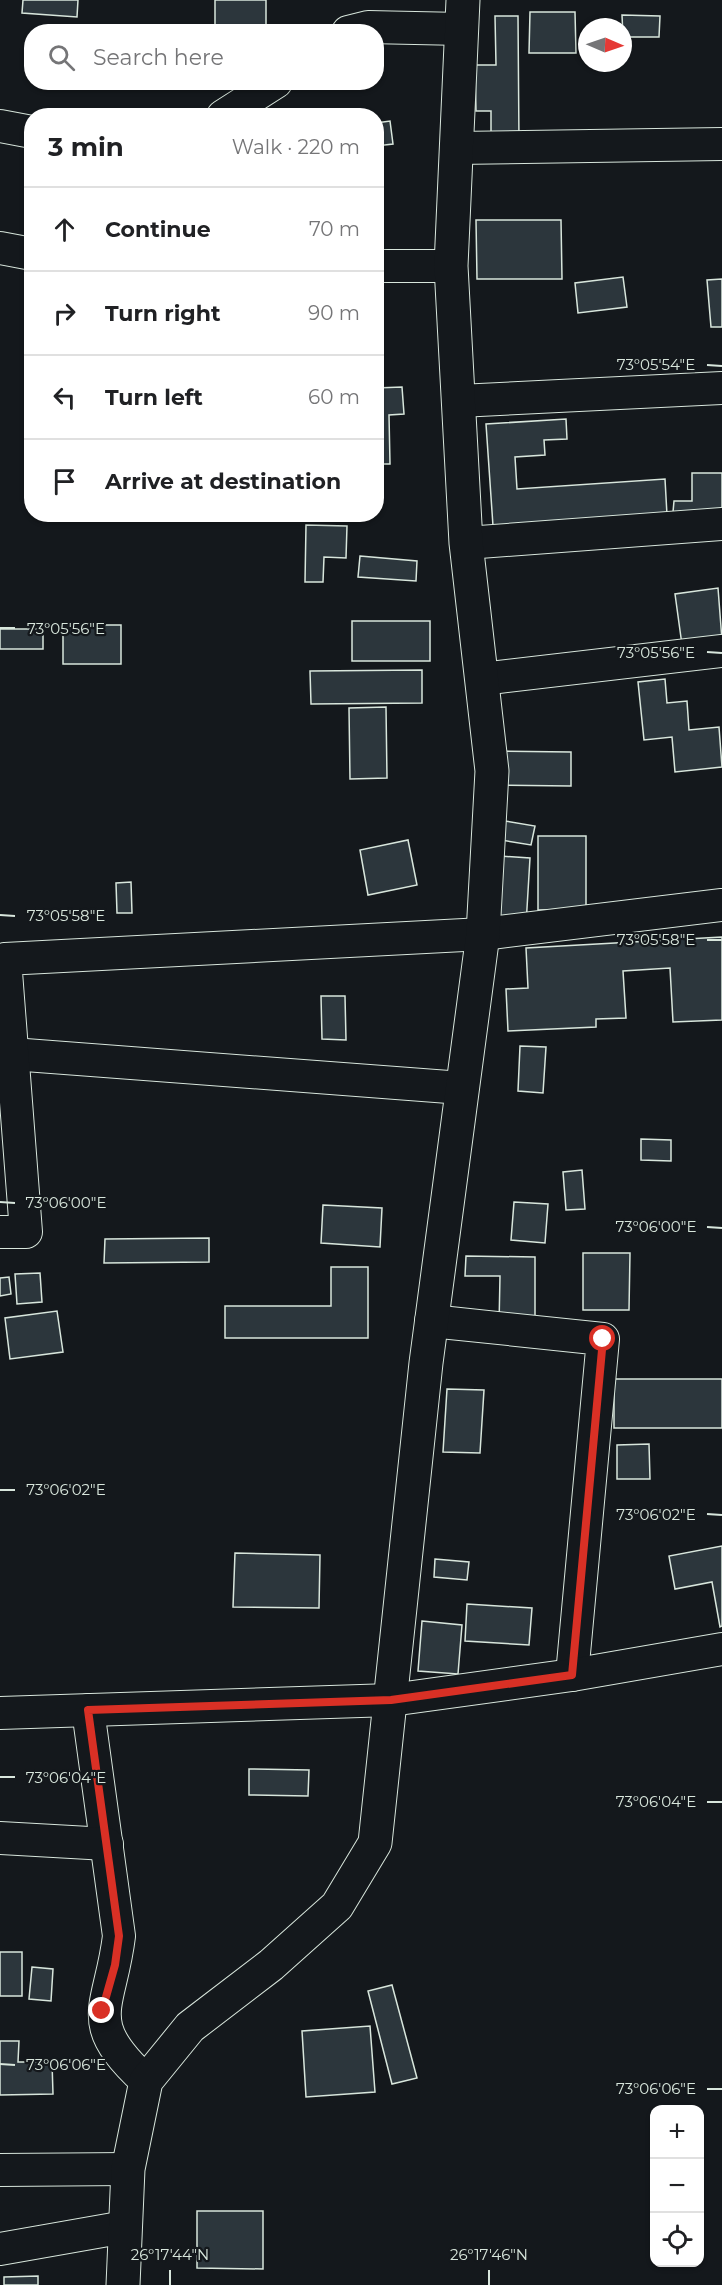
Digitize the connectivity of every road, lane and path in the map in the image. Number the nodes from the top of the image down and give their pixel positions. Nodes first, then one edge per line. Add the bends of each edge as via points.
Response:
1 (463, 15) edge
2 (384, 25) edge
3 (264, 90) edge
4 (235, 108) edge
5 (0, 126) edge
6 (24, 130) edge
7 (722, 144) edge
8 (456, 148) junction
9 (0, 248) edge
10 (24, 252) edge
11 (384, 266) edge
12 (451, 266) junction
13 (722, 388) edge
14 (459, 401) junction
15 (722, 524) edge
16 (466, 543) junction
17 (722, 651) edge
18 (482, 679) junction
19 (722, 905) edge
20 (483, 934) junction
21 (2, 948) edge
22 (4, 1012) edge
23 (6, 1058) edge
24 (462, 1088) junction
25 (0, 1232) edge
26 (431, 1321) junction
27 (722, 1649) edge
28 (572, 1675) junction
29 (391, 1700) junction
30 (88, 1710) junction
31 (0, 1713) edge
32 (0, 1838) edge
33 (107, 1844) junction
34 (146, 2081) junction
35 (128, 2169) junction
36 (0, 2170) edge
37 (125, 2227) junction
38 (0, 2249) edge
39 (123, 2285) edge

1 - 2 street
1 - 8 street
3 - 4 street
5 - 6 street
7 - 8 street
8 - 12 street
9 - 10 street
11 - 12 street
12 - 14 street
13 - 14 street
14 - 16 street
15 - 16 street
16 - 18 street
17 - 18 street
18 - 20 street via 492,771
19 - 20 street
20 - 21 street
20 - 24 street
21 - 22 street
22 - 23 street
23 - 24 street
23 - 25 street via 26,1232
24 - 26 street
26 - 28 street via 603,1339
26 - 29 street
27 - 28 street
28 - 29 street
29 - 30 street
29 - 34 street via 375,1843 337,1906 271,1965 189,2027
30 - 31 street
30 - 33 street
32 - 33 street
33 - 34 street via 119,1936 102,2011 109,2038 122,2058
34 - 35 street
35 - 36 street
35 - 37 street
37 - 38 street
37 - 39 street

